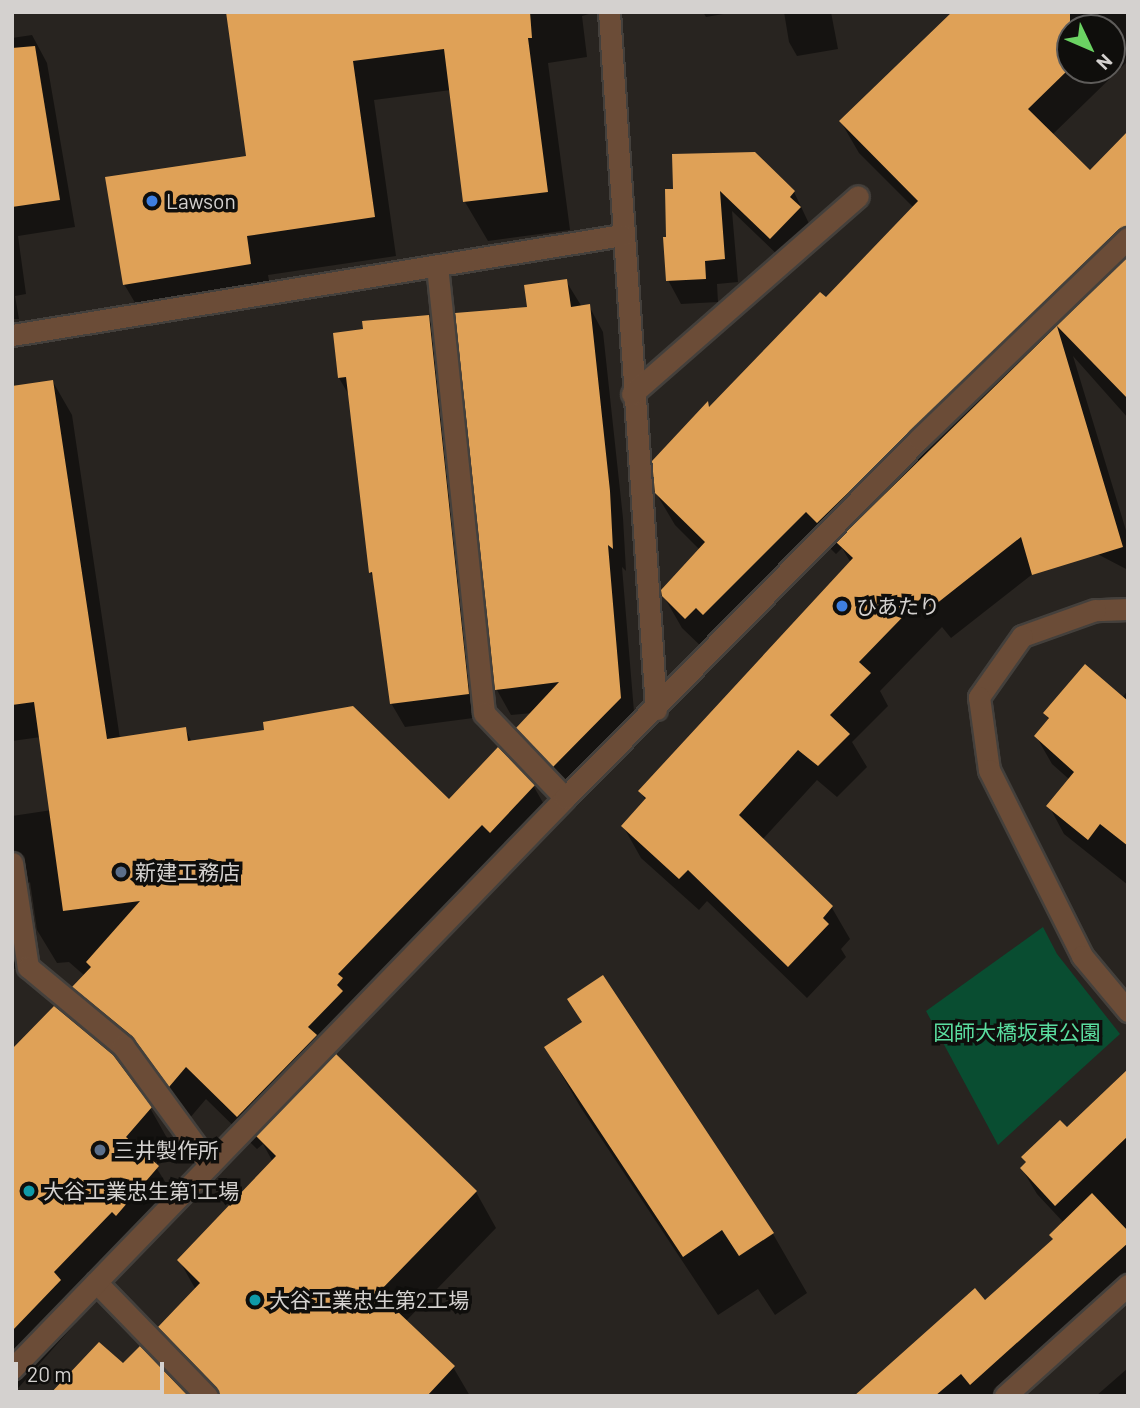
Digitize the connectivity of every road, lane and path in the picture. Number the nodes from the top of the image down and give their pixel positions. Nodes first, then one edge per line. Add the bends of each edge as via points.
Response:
1 (609, 12) edge
2 (858, 196) dead end
3 (622, 235) junction
4 (1128, 238) edge
5 (437, 266) junction
6 (12, 335) edge
7 (632, 394) junction
8 (1128, 609) edge
9 (656, 709) junction
10 (565, 798) junction
11 (12, 863) edge
12 (1128, 1012) edge
13 (210, 1165) junction
14 (96, 1282) junction
15 (1128, 1285) edge
16 (12, 1369) edge
17 (207, 1396) edge
18 (1005, 1396) edge

1 - 3 street
2 - 7 street
3 - 5 street
3 - 7 street
4 - 9 street via 919,439
5 - 6 street
5 - 10 street via 484,713
7 - 9 street
8 - 12 street via 1095,610 1022,636 979,697 989,770 1082,956
9 - 10 street
10 - 13 street
11 - 13 street via 28,967 123,1046
13 - 14 street
14 - 16 street
14 - 17 street
15 - 18 street

